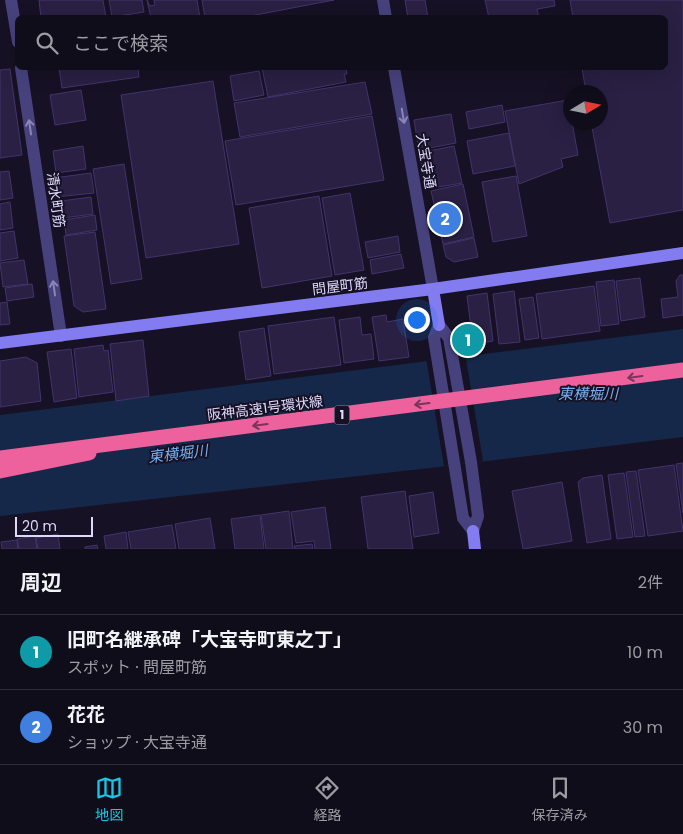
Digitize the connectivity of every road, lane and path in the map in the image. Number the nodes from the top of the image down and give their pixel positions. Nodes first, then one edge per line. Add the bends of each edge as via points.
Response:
1 (11, 0) edge
2 (383, 0) edge
3 (386, 15) edge
4 (15, 24) edge
5 (21, 70) edge
6 (394, 70) edge
7 (683, 253) edge
8 (433, 289) junction
9 (439, 325) junction
10 (61, 336) junction
11 (0, 343) edge
12 (683, 370) edge
13 (161, 438) junction
14 (0, 458) edge
15 (0, 471) edge
16 (473, 531) junction
17 (475, 549) edge

1 - 4 street
2 - 3 street
10 -> 5 street, 清水町筋
6 -> 8 street, 大宝寺通
7 - 8 street, 問屋町筋
8 - 9 street
8 - 10 street, 問屋町筋
9 - 16 street via 449,338 471,462 478,516
9 - 16 street via 434,338 462,518
10 - 11 street, 問屋町筋
12 -> 13 highway, 阪神高速1号環状線 / 1, bridge
13 - 14 highway, 阪神高速1号環状線 / 1, bridge
13 - 15 highway, bridge
16 - 17 street

